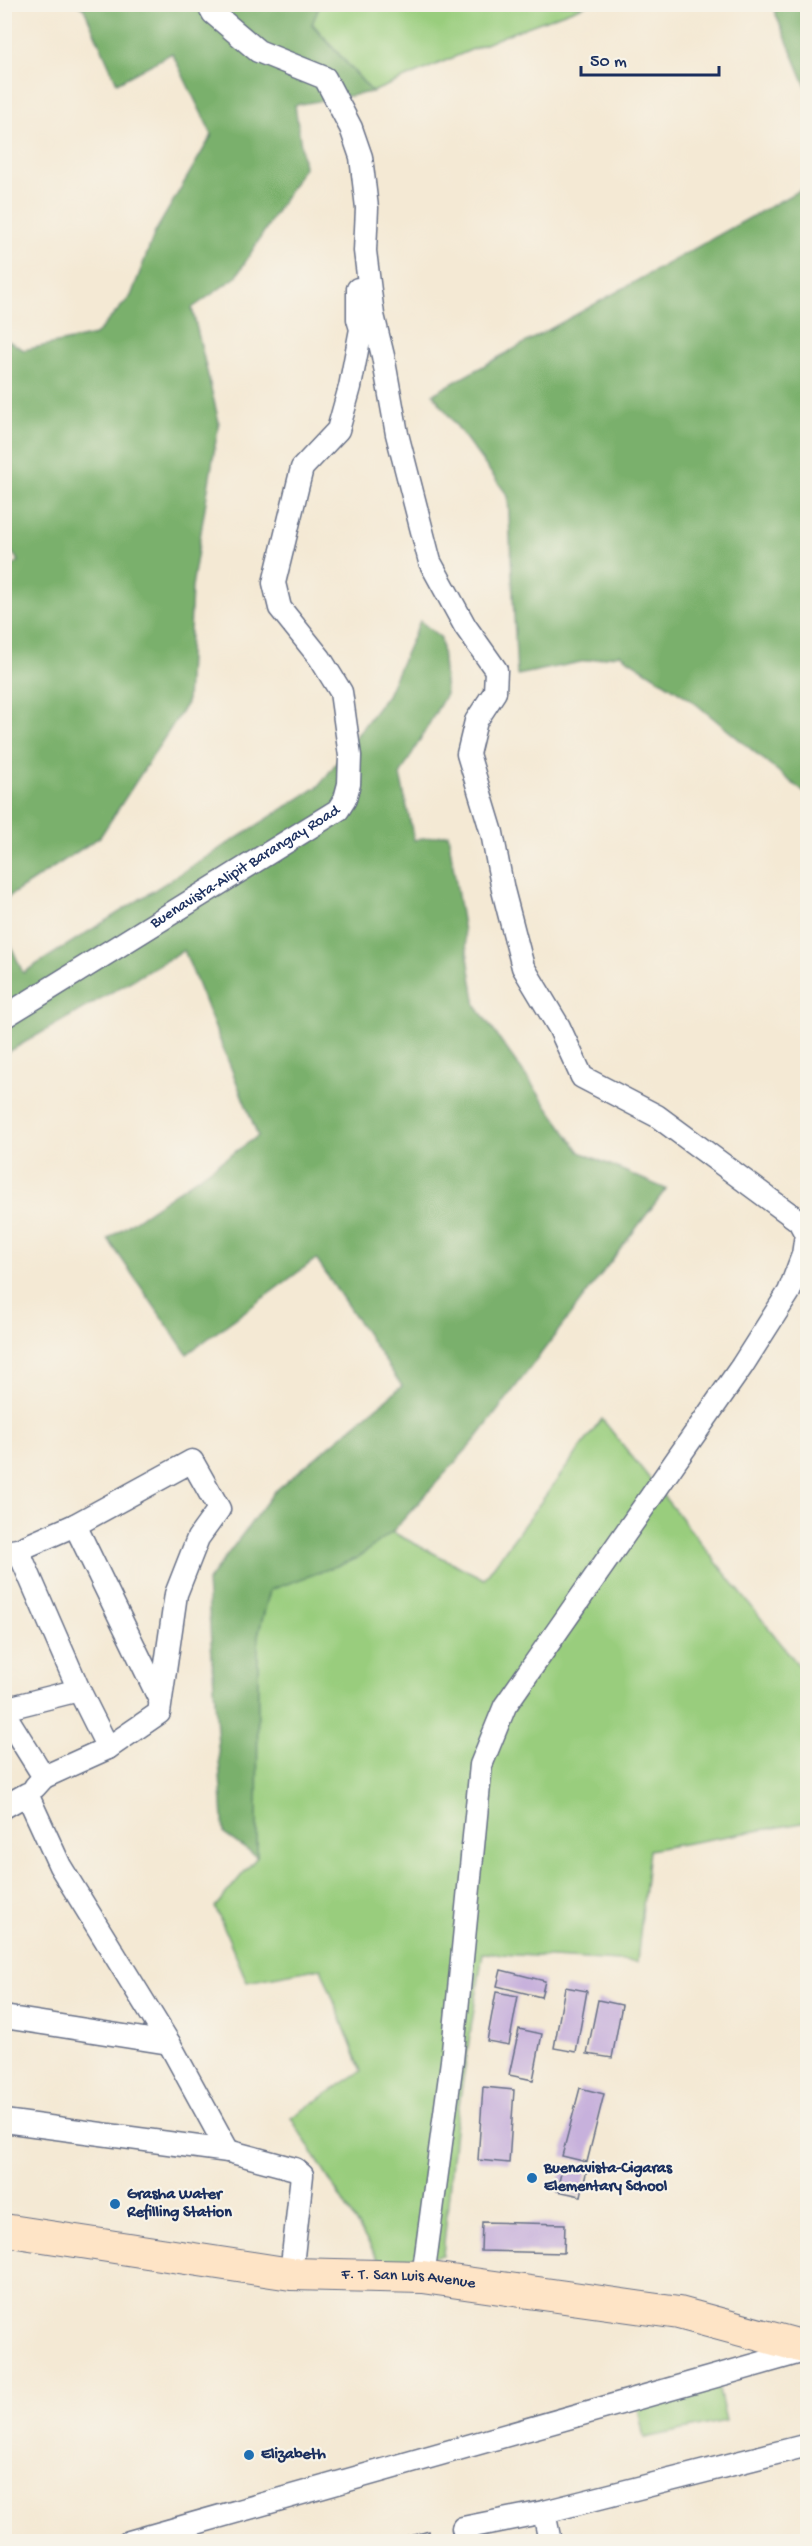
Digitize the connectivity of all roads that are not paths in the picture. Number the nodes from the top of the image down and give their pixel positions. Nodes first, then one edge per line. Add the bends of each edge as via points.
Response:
1 (208, 4) edge
2 (365, 251) junction
3 (4, 1017) edge
4 (75, 1525) junction
5 (11, 1551) edge
6 (79, 1690) junction
7 (160, 1700) junction
8 (4, 1708) edge
9 (4, 1713) edge
10 (108, 1748) junction
11 (44, 1777) junction
12 (27, 1794) junction
13 (4, 1807) edge
14 (4, 2017) edge
15 (169, 2043) junction
16 (4, 2121) edge
17 (228, 2151) junction
18 (4, 2230) edge
19 (291, 2274) junction
20 (423, 2277) junction
21 (807, 2349) edge
22 (807, 2445) edge
23 (544, 2511) junction
24 (463, 2528) dead end
25 (129, 2541) edge
26 (550, 2541) edge

1 - 2 street via 213,13 258,51 325,78 361,157 367,208
2 - 3 street, Buenavista-Alipit Barangay Road via 358,294 361,329 350,387 338,430 302,468 274,583 280,608 341,692 350,756 345,799 338,810
2 - 20 street via 373,315 397,434 430,562 465,626 496,670 495,692 476,722 468,754 492,833 523,967 559,1027 582,1077 657,1116 799,1221 806,1234 803,1255 789,1292 742,1366 505,1706 481,1766 452,2061
4 - 5 street
4 - 7 street
4 - 7 street via 192,1461 219,1509 198,1538 176,1594
5 - 6 street
6 - 8 street
6 - 10 street
7 - 10 street via 159,1713
9 - 11 street
10 - 11 street
11 - 12 street
12 - 13 street
12 - 15 street via 60,1866
14 - 15 street
15 - 17 street
16 - 17 street
17 - 19 street via 295,2169 302,2175
18 - 19 main road, F. T. San Luis Avenue
19 - 20 main road, F. T. San Luis Avenue
20 - 21 main road, F. T. San Luis Avenue via 679,2313
21 - 25 street
22 - 23 street
23 - 24 street
23 - 26 street

